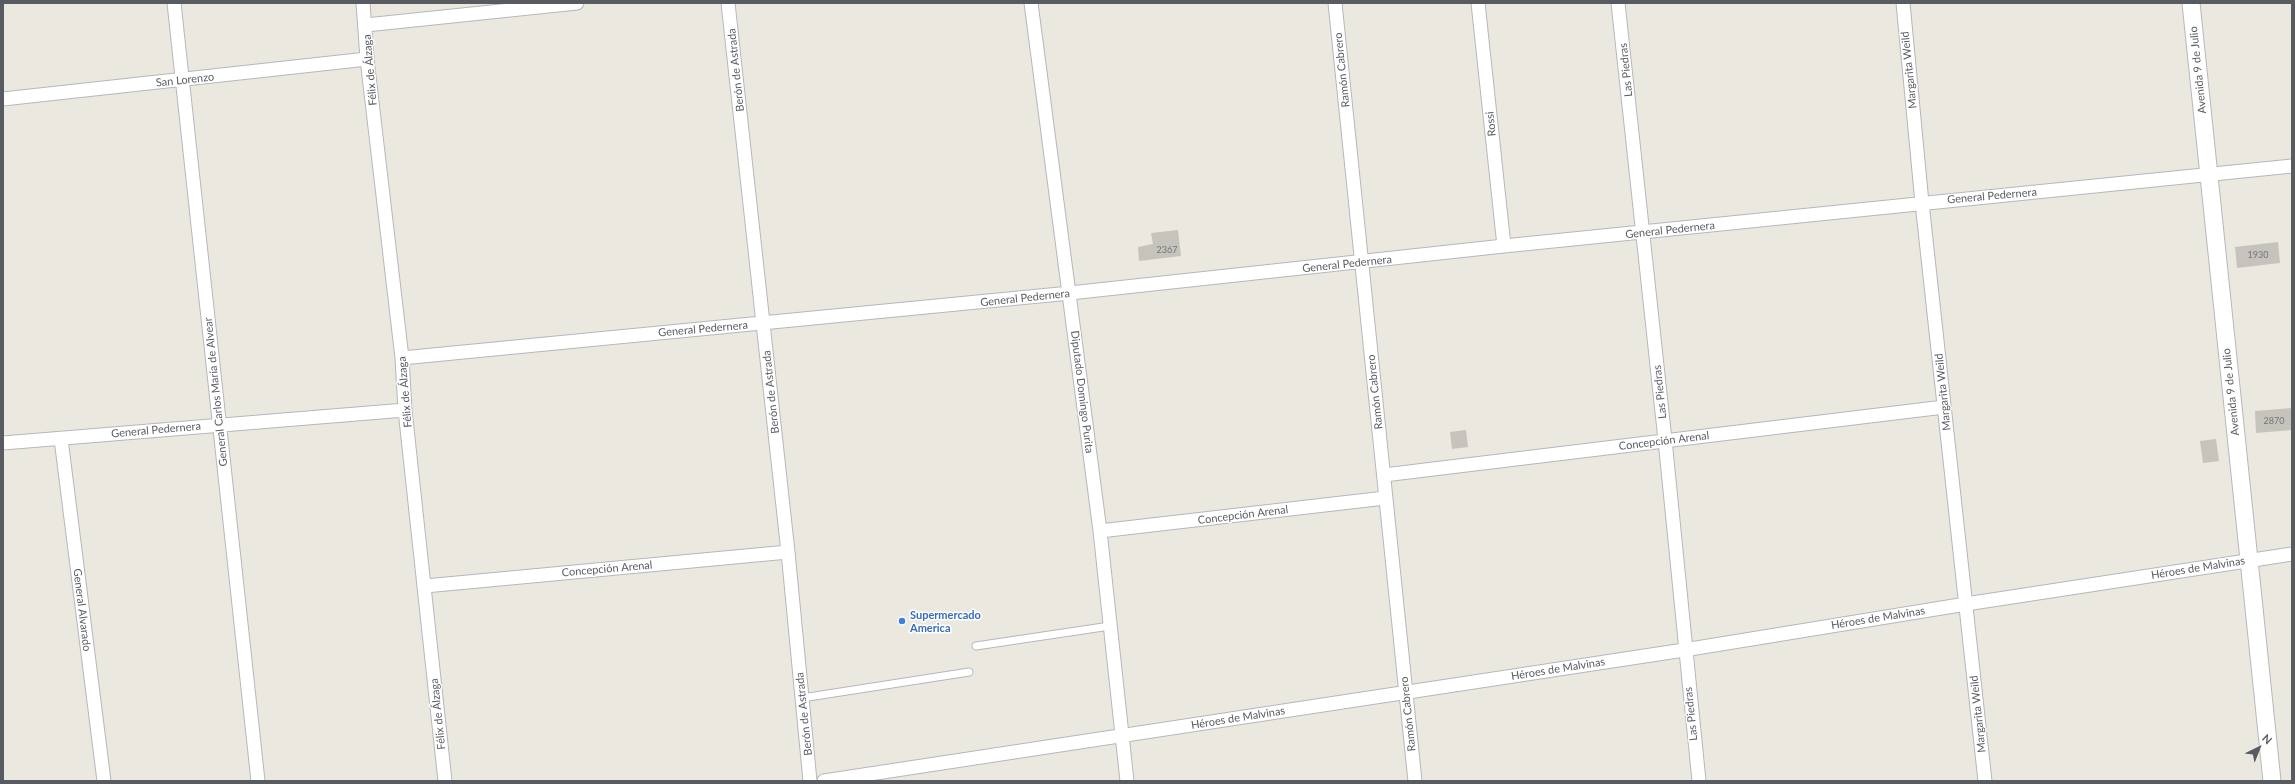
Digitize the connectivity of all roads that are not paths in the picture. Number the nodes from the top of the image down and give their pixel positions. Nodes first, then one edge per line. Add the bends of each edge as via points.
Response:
1 (174, 3) edge
2 (363, 3) edge
3 (577, 3) edge
4 (728, 3) edge
5 (1031, 3) edge
6 (1335, 3) edge
7 (1478, 3) edge
8 (1618, 3) edge
9 (1903, 3) edge
10 (2191, 3) edge
11 (366, 25) junction
12 (367, 59) junction
13 (182, 80) junction
14 (3, 99) edge
15 (2292, 166) edge
16 (2209, 176) junction
17 (1922, 202) junction
18 (1644, 233) junction
19 (1504, 246) junction
20 (1361, 262) junction
21 (1070, 293) junction
22 (764, 324) junction
23 (402, 358) junction
24 (1944, 407) junction
25 (405, 410) junction
26 (220, 425) junction
27 (61, 439) junction
28 (1665, 440) junction
29 (3, 443) edge
30 (1384, 475) junction
31 (1385, 498) junction
32 (1100, 531) junction
33 (788, 552) junction
34 (2292, 554) edge
35 (2249, 560) junction
36 (425, 586) junction
37 (1966, 604) junction
38 (1110, 626) junction
39 (976, 646) dead end
40 (1684, 650) junction
41 (969, 672) dead end
42 (1406, 692) junction
43 (802, 698) junction
44 (1122, 735) junction
45 (104, 781) edge
46 (258, 781) edge
47 (445, 781) edge
48 (810, 781) edge
49 (824, 781) edge
50 (1127, 781) edge
51 (1415, 781) edge
52 (1699, 781) edge
53 (1985, 781) edge
54 (2272, 781) edge

1 - 13 street, General Carlos María de Alvear
2 - 11 street, Félix de Álzaga
3 - 11 street
4 - 22 street, Berón de Astrada
5 - 21 street, Diputado Domingo Purita
6 - 20 street, Ramón Cabrero
7 - 19 street, Rossi
8 - 18 street, Las Piedras
9 - 17 street, Margarita Weild
10 - 16 street, Avenida 9 de Julio
11 - 12 street, Félix de Álzaga
12 - 13 street, San Lorenzo
12 - 23 street, Félix de Álzaga
13 - 14 street, San Lorenzo
13 - 26 street, General Carlos María de Alvear
15 - 16 street, General Pedernera
16 - 17 street, General Pedernera
16 - 35 street, Avenida 9 de Julio
17 - 18 street, General Pedernera
17 - 24 street, Margarita Weild
18 - 19 street, General Pedernera
18 - 28 street, Las Piedras
19 - 20 street, General Pedernera
20 - 21 street, General Pedernera
20 - 30 street, Ramón Cabrero
21 - 22 street, General Pedernera
21 - 32 street, Diputado Domingo Purita
22 - 23 street, General Pedernera
22 - 33 street, Berón de Astrada
23 - 25 street, Félix de Álzaga
24 - 28 street, Concepción Arenal
24 - 37 street, Margarita Weild
25 - 26 street, General Pedernera
25 - 36 street, Félix de Álzaga
26 - 27 street, General Pedernera
26 - 46 street, General Carlos María de Alvear
27 - 29 street, General Pedernera
27 - 45 street, General Alvarado
28 - 30 street, Concepción Arenal
28 - 40 street, Las Piedras
30 - 31 street, Ramón Cabrero
31 - 32 street, Concepción Arenal
31 - 42 street, Ramón Cabrero
32 - 38 street, Diputado Domingo Purita
33 - 36 street, Concepción Arenal
33 - 43 street, Berón de Astrada
34 - 35 street, Héroes de Malvinas
35 - 37 street, Héroes de Malvinas
35 - 54 street, Avenida 9 de Julio
36 - 47 street, Félix de Álzaga
37 - 40 street, Héroes de Malvinas
37 - 53 street, Margarita Weild
38 - 39 lane
38 - 44 street, Diputado Domingo Purita
40 - 42 street, Héroes de Malvinas
40 - 52 street, Las Piedras
41 - 43 lane
42 - 44 street, Héroes de Malvinas
42 - 51 street, Ramón Cabrero
43 - 48 street, Berón de Astrada
44 - 49 street, Héroes de Malvinas
44 - 50 street, Diputado Domingo Purita

